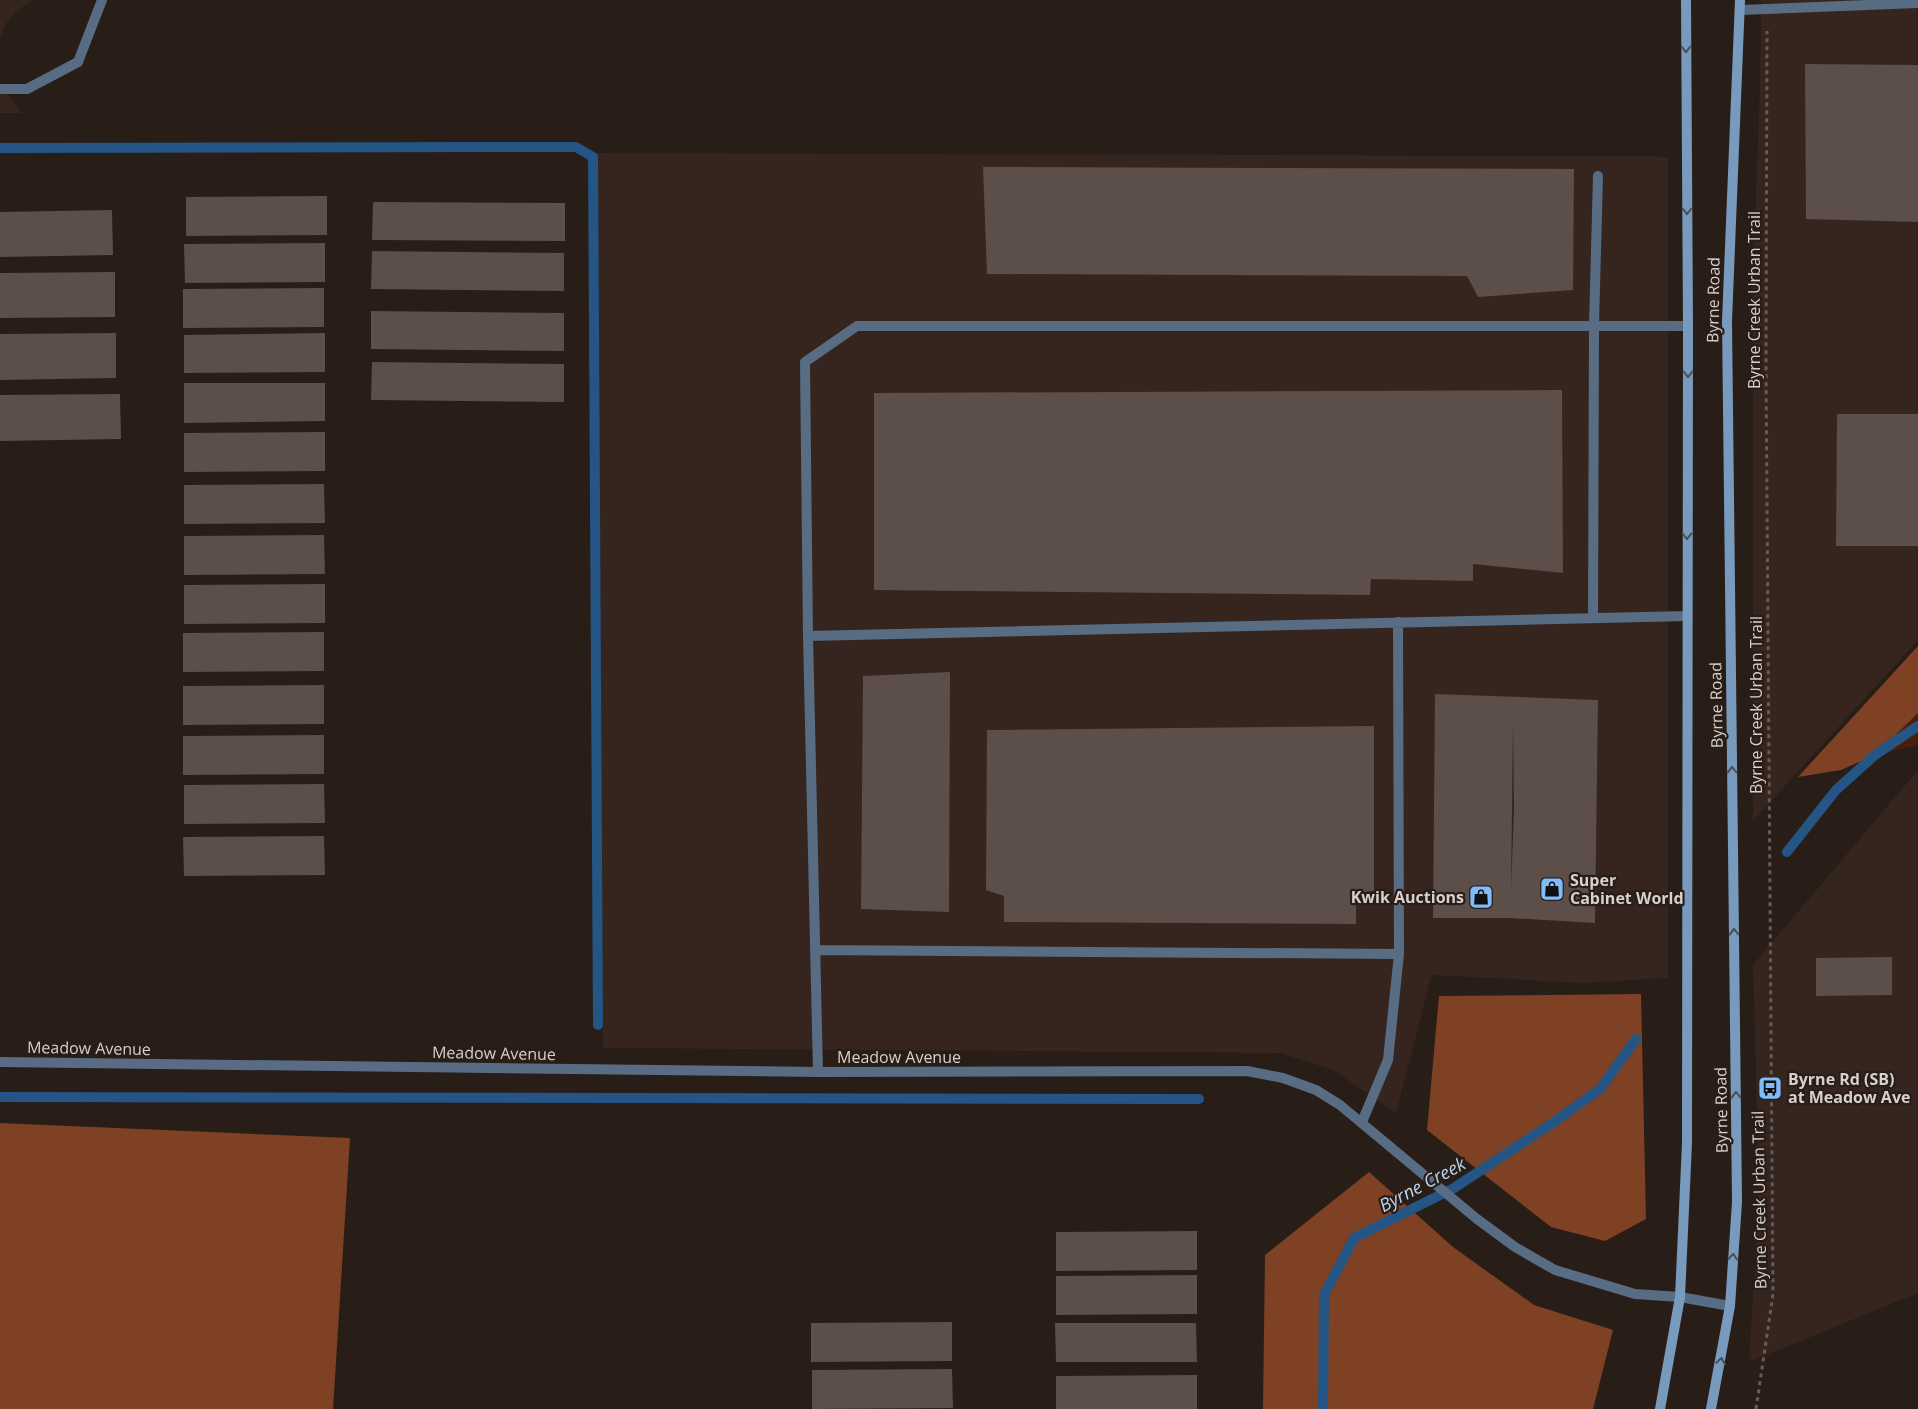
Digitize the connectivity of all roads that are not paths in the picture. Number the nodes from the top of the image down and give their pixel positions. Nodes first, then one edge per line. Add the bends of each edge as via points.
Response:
1 (102, 0) edge
2 (1686, 0) edge
3 (1918, 3) edge
4 (1740, 5) edge
5 (0, 89) edge
6 (1598, 176) dead end
7 (1594, 325) junction
8 (1688, 326) junction
9 (1687, 616) junction
10 (1593, 618) junction
11 (1398, 622) junction
12 (808, 636) junction
13 (815, 950) junction
14 (1399, 954) junction
15 (0, 1062) edge
16 (818, 1072) junction
17 (1362, 1122) junction
18 (1680, 1297) junction
19 (1730, 1306) junction
20 (1660, 1409) edge
21 (1712, 1409) edge

1 - 5 street via 78,62 27,89
2 -> 8 main road, Byrne Road
3 - 4 street via 1767,8
19 -> 4 main road, Byrne Road via 1737,1202 1727,321
6 - 7 street
7 - 8 street
7 - 10 street
7 - 12 street via 857,326 805,362
8 -> 9 main road, Byrne Road
9 - 10 street
9 - 18 main road, Byrne Road via 1687,1143
10 - 11 street
11 - 12 street
11 - 14 street
12 - 13 street
13 - 14 street
13 - 16 street
14 - 17 street via 1388,1060
15 - 16 street, Meadow Avenue
16 - 17 street, Meadow Avenue via 1247,1071 1283,1078 1316,1090
17 - 18 street, Meadow Avenue via 1477,1219 1515,1247 1556,1270 1635,1294
18 - 19 street, Meadow Avenue
18 - 20 main road, Byrne Road
21 -> 19 main road, Byrne Road

